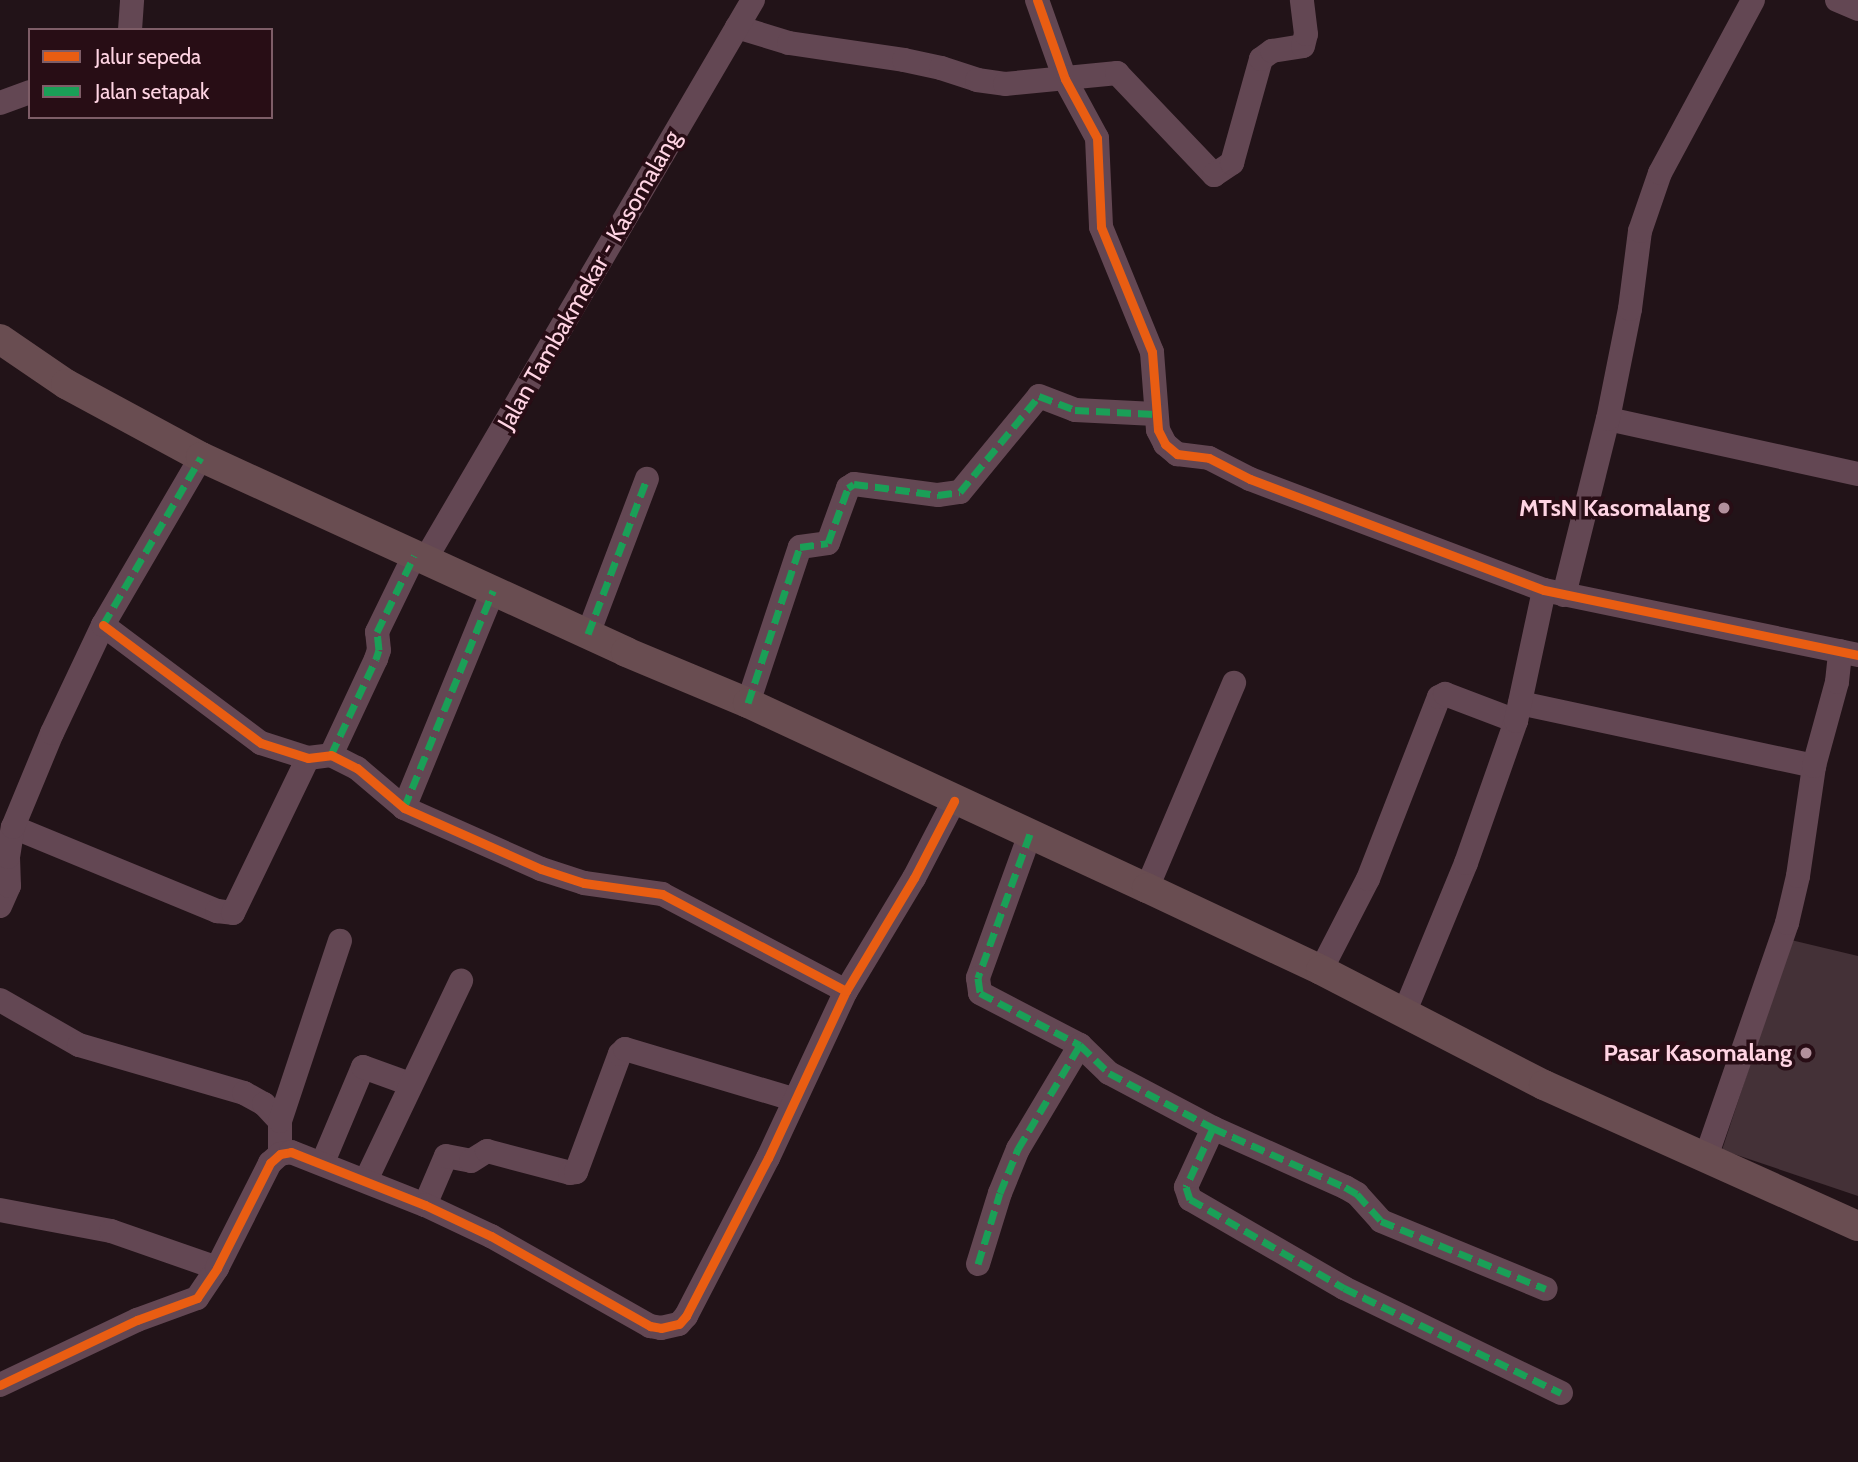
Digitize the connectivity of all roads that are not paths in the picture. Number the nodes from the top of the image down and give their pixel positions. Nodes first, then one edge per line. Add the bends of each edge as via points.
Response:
1 (132, 0) edge
2 (753, 0) edge
3 (1037, 0) edge
4 (1302, 0) edge
5 (1753, 0) edge
6 (1838, 0) edge
7 (1858, 9) edge
8 (737, 27) junction
9 (130, 28) edge
10 (1065, 79) junction
11 (28, 93) edge
12 (0, 103) edge
13 (0, 339) edge
14 (1155, 414) junction
15 (1608, 419) junction
16 (201, 457) junction
17 (1858, 474) edge
18 (647, 479) dead end
19 (419, 558) junction
20 (493, 591) junction
21 (1554, 592) junction
22 (103, 625) junction
23 (588, 634) junction
24 (1849, 653) edge
25 (1234, 683) dead end
26 (748, 703) junction
27 (1518, 712) junction
28 (319, 757) junction
29 (1814, 766) junction
30 (954, 800) junction
31 (404, 808) junction
32 (13, 827) junction
33 (1030, 834) junction
34 (1147, 888) junction
35 (0, 906) edge
36 (340, 941) dead end
37 (1321, 970) junction
38 (461, 981) dead end
39 (846, 990) junction
40 (0, 1000) edge
41 (1405, 1011) junction
42 (1080, 1045) junction
43 (410, 1084) junction
44 (793, 1099) junction
45 (280, 1121) junction
46 (1213, 1128) junction
47 (280, 1154) junction
48 (1706, 1157) junction
49 (323, 1162) junction
50 (366, 1180) junction
51 (425, 1205) junction
52 (0, 1210) edge
53 (1858, 1226) edge
54 (978, 1264) dead end
55 (217, 1268) junction
56 (1546, 1289) dead end
57 (0, 1385) edge
58 (1561, 1392) dead end

1 - 9 street
2 - 8 street, Jalan Tambakmekar - Kasomalang
3 - 10 street
4 - 10 street via 1303,46 1272,51 1261,59 1232,163 1214,175 1117,73
5 - 15 street via 1660,173 1640,231
6 - 7 street
8 - 10 street via 789,43 941,68 977,80 1005,84
8 - 19 street, Jalan Tambakmekar - Kasomalang
10 - 14 street via 1097,138 1101,227 1152,352
11 - 12 street
13 - 16 main road via 66,384
14 - 21 street via 1165,444 1177,454 1209,458 1250,479
14 - 26 street via 1075,410 1039,397 960,492 939,495 854,484 848,488 828,543 800,547
15 - 17 street
15 - 21 street
16 - 19 main road
16 - 22 street
18 - 23 street
19 - 20 main road
19 - 28 street, Jalan Tambakmekar - Kasomalang via 377,632 378,654
20 - 23 main road
20 - 31 street
21 - 24 street
21 - 27 street
22 - 28 street via 247,734 276,749
22 - 32 street
23 - 26 main road
24 - 29 street
25 - 34 street
26 - 30 main road
27 - 29 street
27 - 37 street via 1439,697 1368,879
27 - 41 street via 1466,863
28 - 31 street via 357,768
28 - 32 street, Jalan Tambakmekar - Kasomalang via 233,913 217,911
29 - 48 street via 1787,923
30 - 33 main road
30 - 39 street via 914,878
31 - 39 street via 560,877 662,894
32 - 35 street via 9,886
33 - 34 main road
33 - 42 street via 977,986 981,993
34 - 37 main road
36 - 45 street
37 - 41 main road
38 - 43 street
39 - 44 street
40 - 45 street via 79,1045 244,1093 264,1104
41 - 48 main road via 1544,1084
42 - 46 street via 1109,1073
42 - 54 street via 1018,1149
43 - 49 street via 363,1066
43 - 50 street
44 - 51 street via 625,1049 576,1172 487,1151 471,1161 447,1156
44 - 51 street via 768,1158 686,1316 670,1326 650,1326 535,1258
45 - 47 street
46 - 56 street via 1345,1186 1381,1221
46 - 58 street via 1186,1186 1190,1199 1352,1292
47 - 49 street via 300,1153
47 - 55 street via 266,1171
48 - 53 main road
49 - 50 street
50 - 51 street
52 - 55 street via 111,1231
55 - 57 street via 202,1292 185,1305 137,1320

